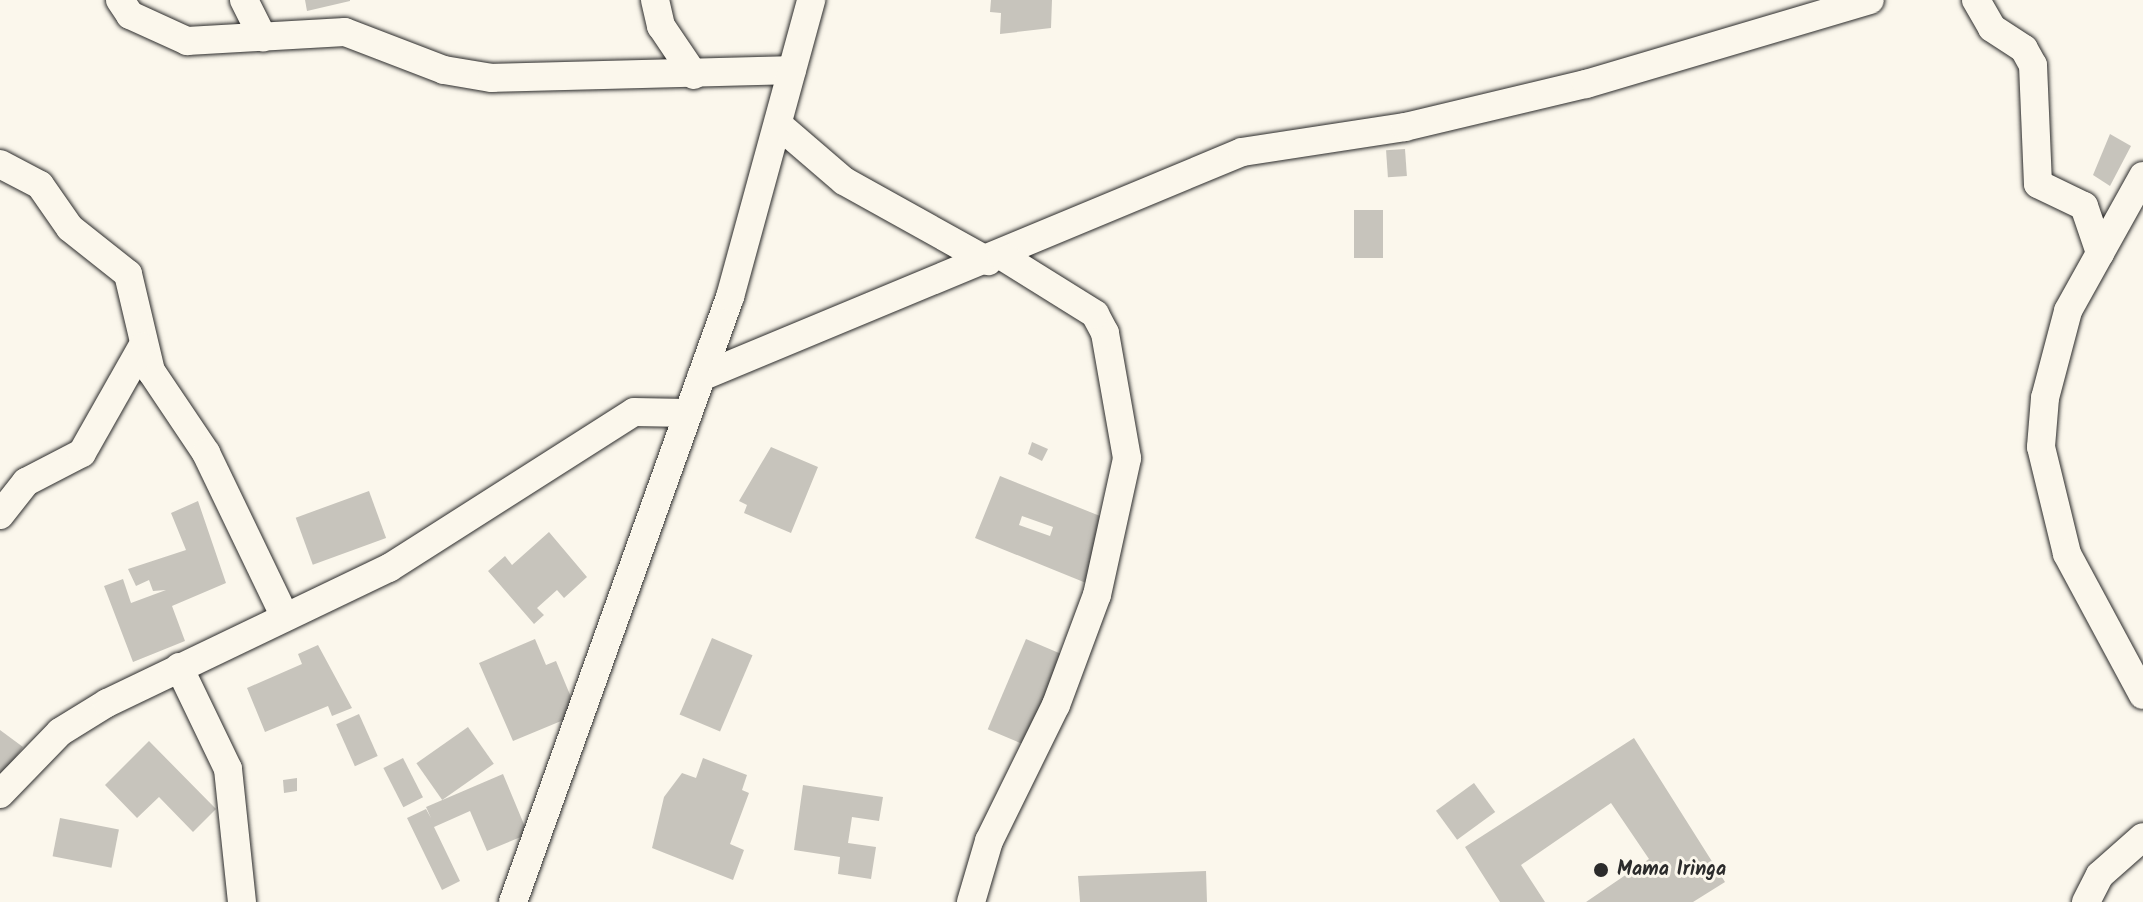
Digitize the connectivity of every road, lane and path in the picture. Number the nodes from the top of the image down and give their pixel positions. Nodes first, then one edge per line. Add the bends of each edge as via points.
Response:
1 (120, 0) edge
2 (244, 0) edge
3 (655, 0) edge
4 (811, 0) edge
5 (1870, 0) edge
6 (1976, 0) edge
7 (263, 38) junction
8 (792, 70) junction
9 (694, 75) junction
10 (780, 126) junction
11 (0, 164) edge
12 (2143, 176) edge
13 (2100, 253) junction
14 (995, 259) junction
15 (142, 347) junction
16 (701, 377) junction
17 (688, 413) junction
18 (0, 515) edge
19 (285, 617) junction
20 (179, 667) junction
21 (2143, 695) edge
22 (0, 794) edge
23 (2143, 837) edge
24 (242, 902) edge
25 (513, 902) edge
26 (971, 902) edge
27 (2086, 902) edge

1 - 7 street via 130,15 187,41
2 - 7 street
3 - 9 street via 661,26
4 - 8 street
5 - 14 street via 1586,84 1405,127 1242,152
6 - 13 street via 1992,28 2024,49 2033,65 2038,184 2084,206
7 - 9 street via 345,32 444,70 492,78
8 - 9 street
8 - 10 street
10 - 14 street via 844,181
10 - 16 street
11 - 15 street via 40,185 70,228 128,274 137,291
12 - 13 street
13 - 21 street via 2068,311 2045,398 2041,447 2067,554
14 - 16 street
14 - 26 street via 1095,314 1105,333 1127,458 1097,595 1049,719 989,841
15 - 18 street via 82,453 26,482
15 - 19 street via 206,453
16 - 17 street
17 - 19 street via 634,412 389,568
17 - 25 street
19 - 20 street
20 - 22 street via 60,732
20 - 24 street via 228,769
23 - 27 street via 2100,875

